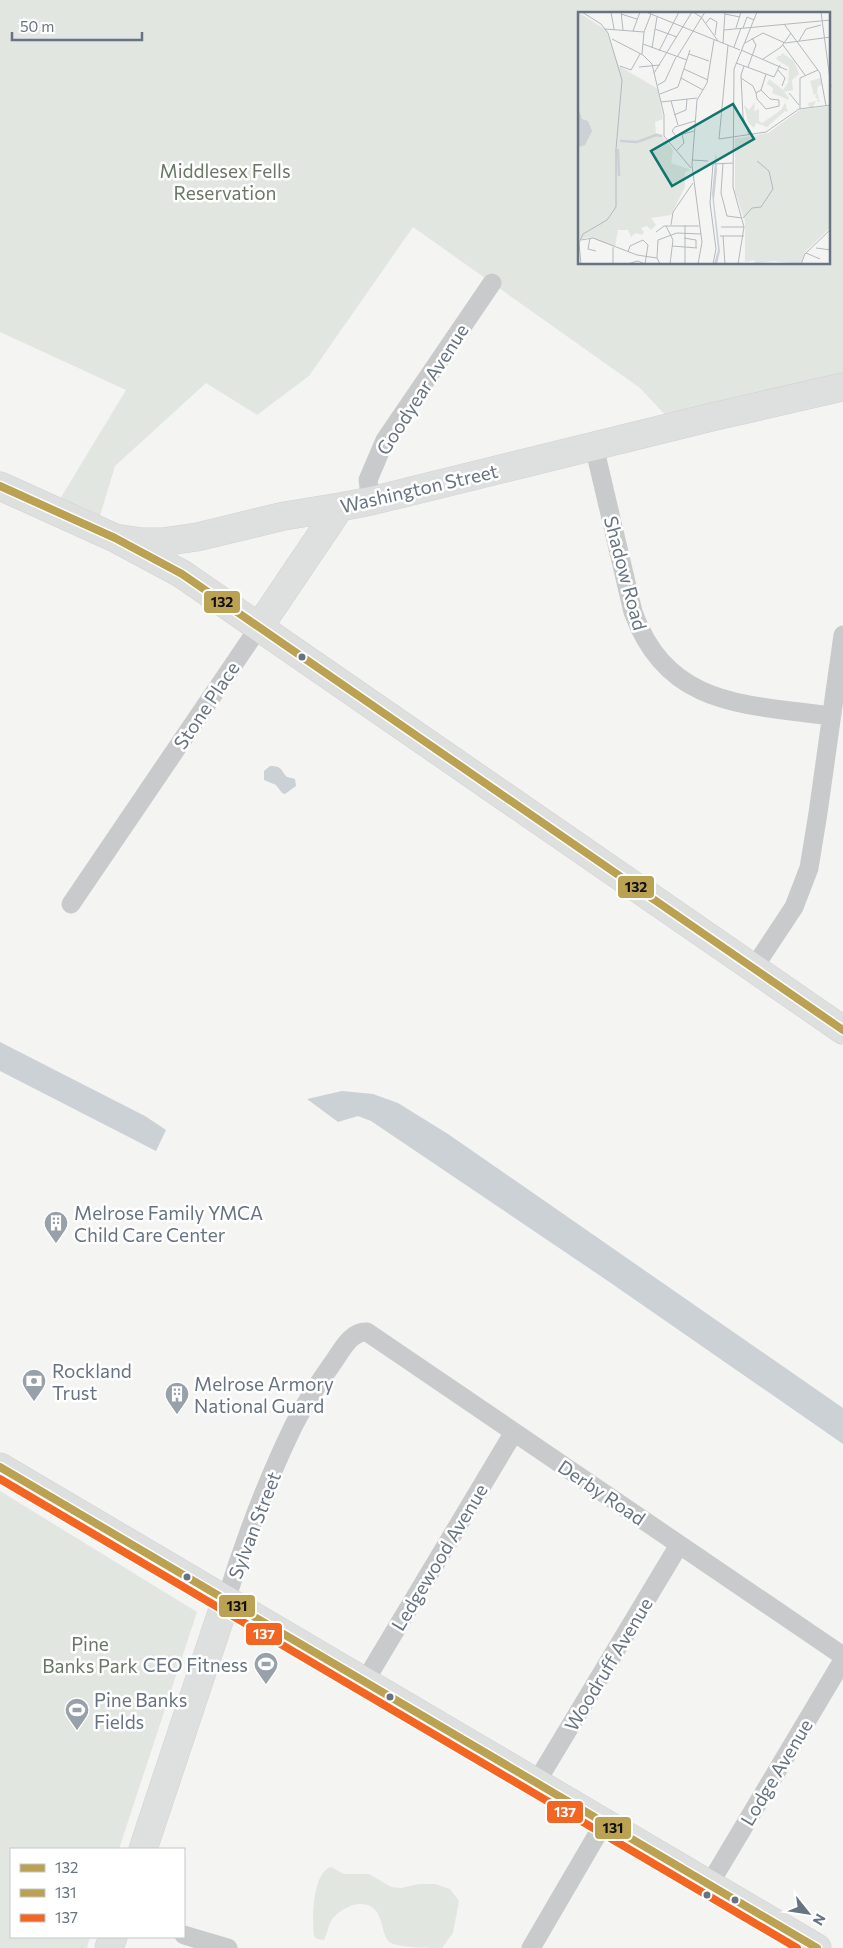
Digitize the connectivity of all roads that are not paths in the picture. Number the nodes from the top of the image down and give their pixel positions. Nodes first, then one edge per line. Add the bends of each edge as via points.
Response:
1 (492, 283) dead end
2 (843, 388) edge
3 (594, 446) junction
4 (0, 486) edge
5 (370, 501) junction
6 (340, 507) junction
7 (115, 538) junction
8 (259, 627) junction
9 (843, 635) edge
10 (831, 716) junction
11 (72, 904) dead end
12 (754, 969) junction
13 (843, 1030) edge
14 (360, 1332) joint
15 (514, 1432) junction
16 (0, 1466) edge
17 (679, 1545) junction
18 (226, 1600) junction
19 (843, 1658) edge
20 (365, 1682) junction
21 (536, 1783) junction
22 (604, 1823) junction
23 (143, 1848) edge
24 (709, 1885) junction
25 (185, 1935) edge
26 (228, 1948) edge
27 (531, 1948) edge
28 (817, 1948) edge

1 - 5 street, Goodyear Avenue via 385,440 368,480
2 - 3 main road, Washington Street
3 - 5 main road, Washington Street
3 - 10 street, Shadow Road via 633,612 644,638 659,660 679,678 714,698
4 - 7 main road, Washington Street
5 - 6 main road, Washington Street
6 - 7 main road, Washington Street via 162,542
6 - 8 main road, Stone Place
7 - 8 main road via 182,574
8 - 11 street, Stone Place
8 - 12 main road
9 - 10 street
10 - 12 street via 809,868 794,907
12 - 13 main road
14 - 15 street, Derby Road via 373,1335
14 - 18 street, Sylvan Street via 347,1342 308,1398 292,1428
15 - 17 street, Derby Road
15 - 20 street, Ledgewood Avenue
16 - 18 main road
17 - 19 street, Derby Road
17 - 21 street, Woodruff Avenue
18 - 20 main road
18 - 23 main road, Sylvan Street
19 - 24 street, Lodge Avenue
20 - 21 main road
21 - 22 main road
22 - 24 main road
22 - 27 street
24 - 28 main road
25 - 26 street

